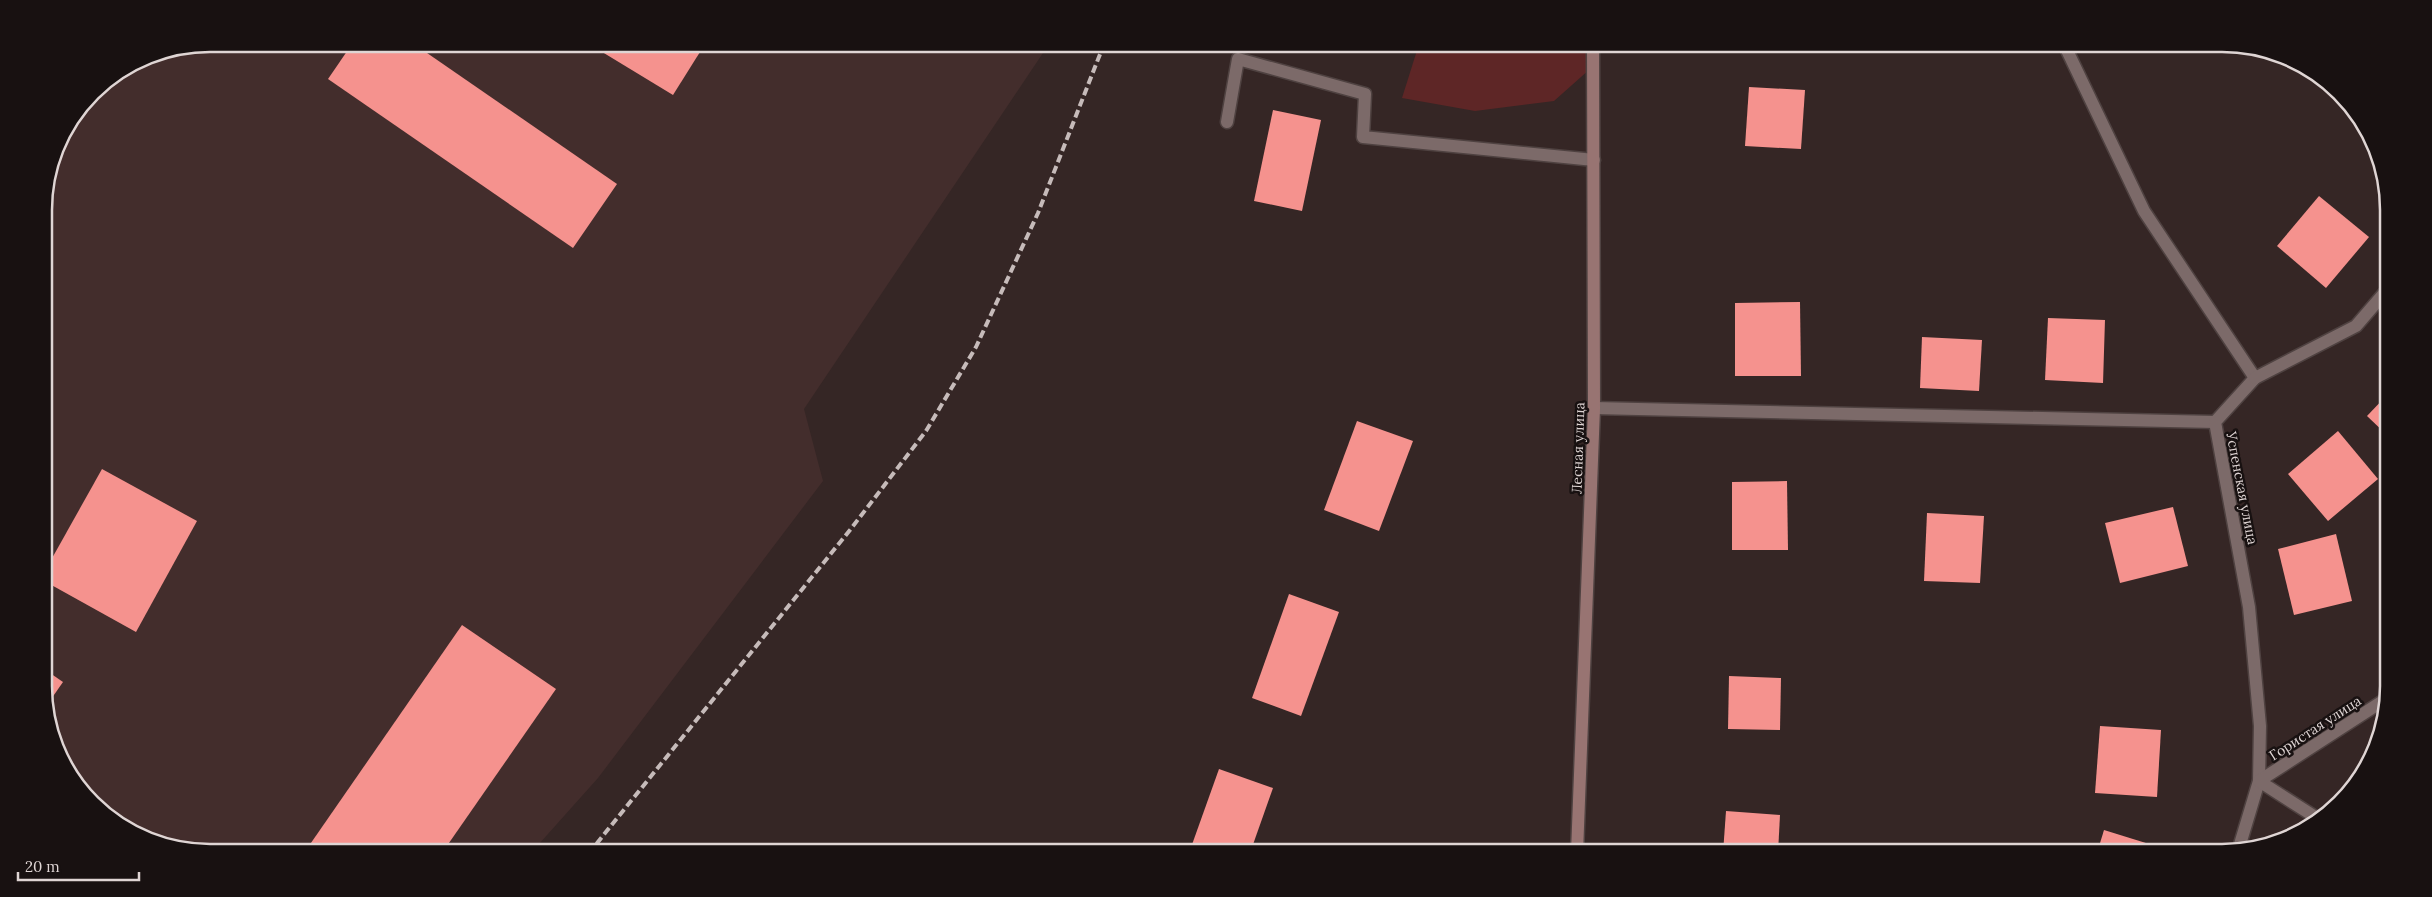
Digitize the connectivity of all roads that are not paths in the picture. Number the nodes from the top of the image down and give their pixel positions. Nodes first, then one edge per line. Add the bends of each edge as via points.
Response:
1 (1593, 53) edge
2 (2068, 53) edge
3 (1227, 122) dead end
4 (1594, 160) junction
5 (2380, 298) edge
6 (2255, 378) junction
7 (1594, 408) junction
8 (2215, 422) junction
9 (2378, 704) edge
10 (2259, 782) junction
11 (2313, 815) edge
12 (2241, 843) edge
13 (1577, 844) edge

1 - 4 main road, Лесная улица
2 - 6 street via 2144,211
3 - 4 street via 1238,59 1365,94 1363,137
4 - 7 main road, Лесная улица
5 - 6 street via 2356,326
6 - 8 street, Успенская улица
7 - 8 street
7 - 13 main road, Лесная улица
8 - 10 street, Успенская улица via 2249,607 2260,726
9 - 10 street, Гористая улица
10 - 11 street
10 - 12 street, Успенская улица

